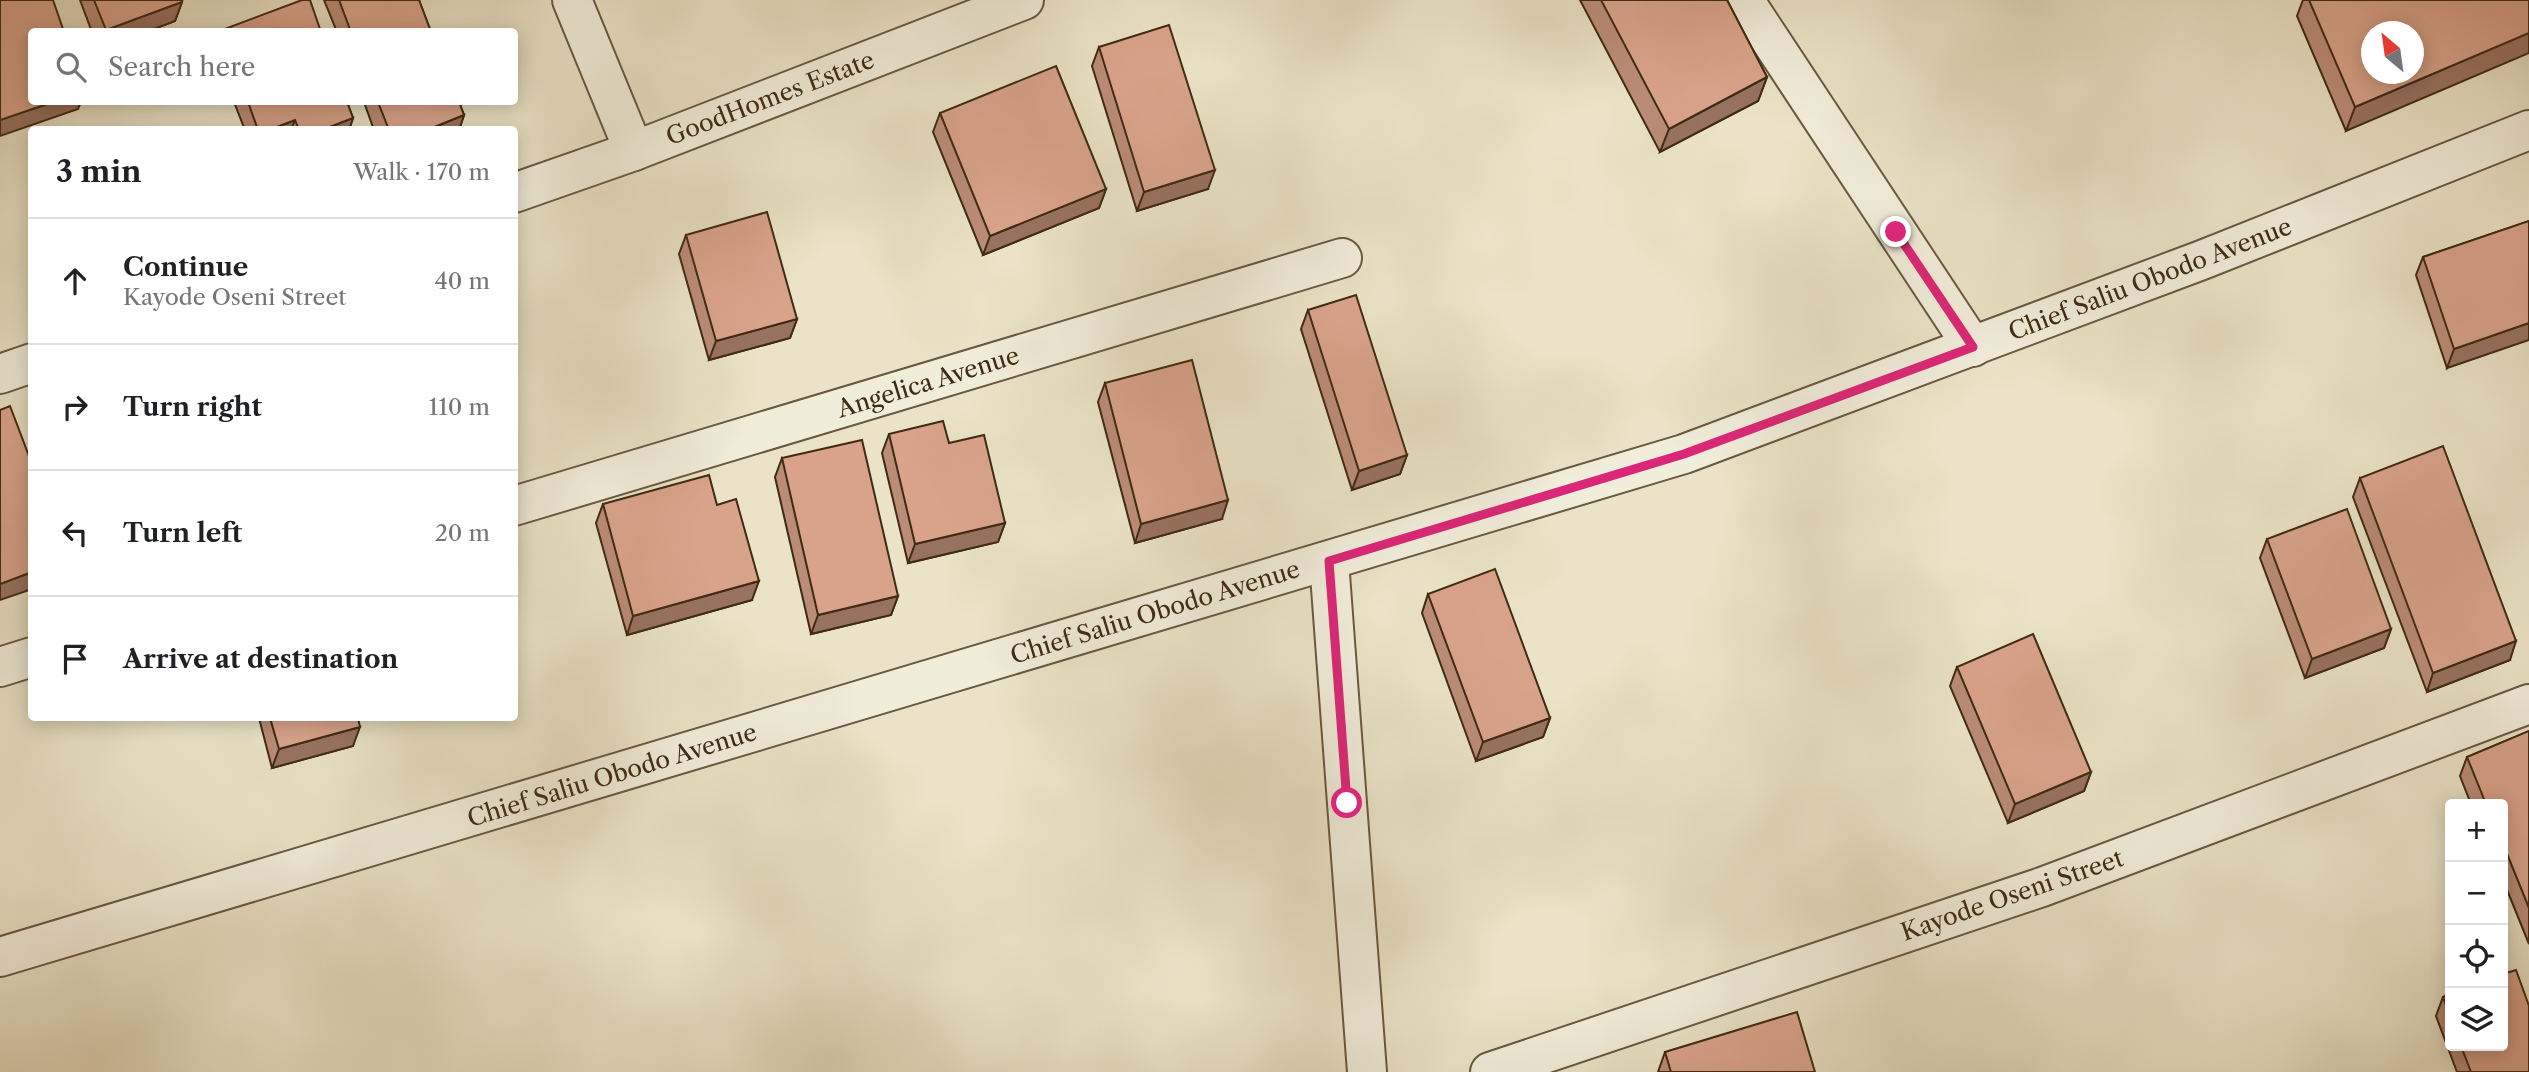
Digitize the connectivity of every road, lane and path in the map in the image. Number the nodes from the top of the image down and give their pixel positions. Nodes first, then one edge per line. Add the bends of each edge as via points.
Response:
1 (572, 0) edge
2 (1024, 0) edge
3 (1744, 0) edge
4 (2529, 130) edge
5 (634, 150) junction
6 (518, 192) edge
7 (1342, 258) dead end
8 (1973, 347) junction
9 (28, 364) edge
10 (0, 374) edge
11 (518, 505) edge
12 (1329, 561) junction
13 (28, 658) edge
14 (0, 667) edge
15 (2529, 704) edge
16 (0, 957) edge
17 (1367, 1072) edge
18 (1490, 1072) edge

1 - 5 street
2 - 5 street, GoodHomes Estate
3 - 8 street
4 - 8 street, Chief Saliu Obodo Avenue
5 - 6 street, GoodHomes Estate
7 - 11 street, Angelica Avenue
8 - 12 street, Chief Saliu Obodo Avenue via 1684,454
9 - 10 street
12 - 16 street, Chief Saliu Obodo Avenue
12 - 17 street
13 - 14 street
15 - 18 street, Kayode Oseni Street via 2042,887

